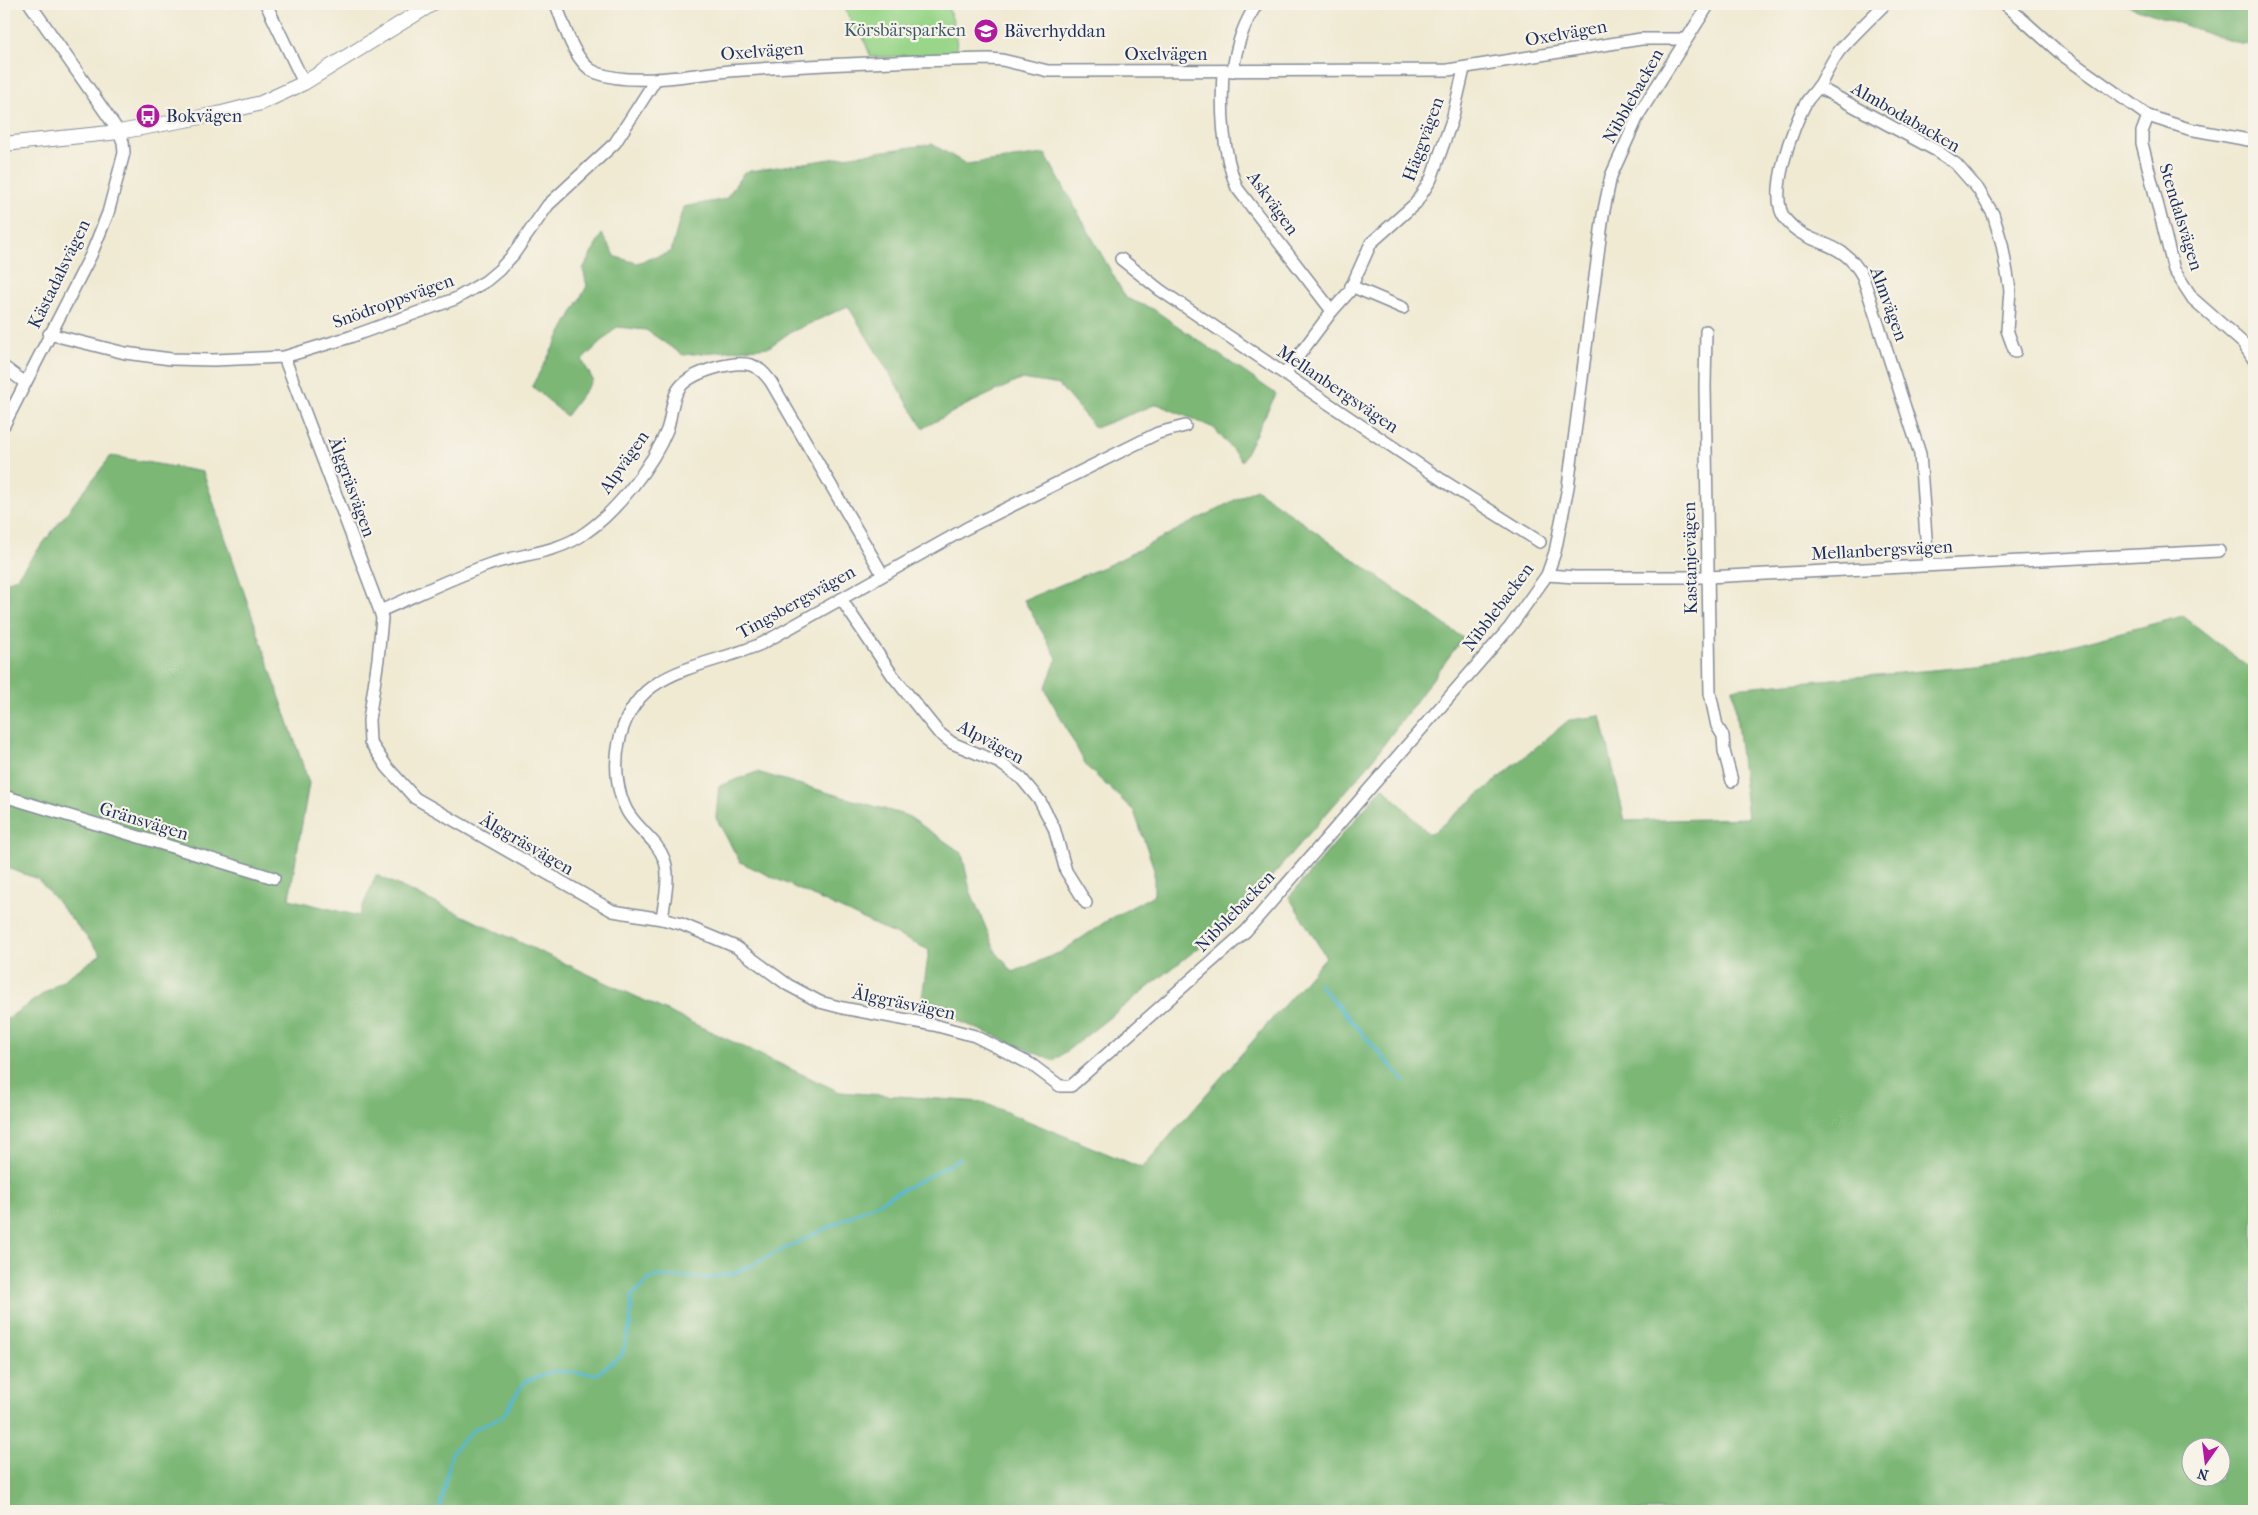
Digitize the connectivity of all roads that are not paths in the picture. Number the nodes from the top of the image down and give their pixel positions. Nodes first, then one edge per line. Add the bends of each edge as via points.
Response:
1 (30, 4) edge
2 (266, 4) edge
3 (432, 4) edge
4 (556, 4) edge
5 (1257, 4) edge
6 (1709, 4) edge
7 (1885, 4) edge
8 (2005, 4) edge
9 (2014, 4) edge
10 (2018, 16) junction
11 (1686, 39) junction
12 (1464, 69) junction
13 (1228, 71) junction
14 (651, 79) junction
15 (304, 83) junction
16 (1818, 87) junction
17 (2148, 116) junction
18 (120, 132) junction
19 (2254, 141) edge
20 (4, 144) edge
21 (1120, 259) dead end
22 (1351, 286) junction
23 (1403, 308) dead end
24 (1332, 311) junction
25 (1706, 331) dead end
26 (49, 334) junction
27 (2015, 352) dead end
28 (284, 357) junction
29 (2254, 360) edge
30 (4, 368) edge
31 (1285, 374) junction
32 (24, 382) junction
33 (4, 425) edge
34 (1185, 426) dead end
35 (1540, 542) dead end
36 (2219, 550) dead end
37 (1928, 566) junction
38 (883, 575) junction
39 (1546, 575) junction
40 (1708, 577) junction
41 (842, 598) junction
42 (380, 611) junction
43 (1732, 781) dead end
44 (4, 796) edge
45 (274, 878) dead end
46 (1086, 903) dead end
47 (662, 919) junction
48 (1060, 1086) joint

1 - 18 street
2 - 15 street
3 - 15 street
4 - 14 street, Oxelvägen via 580,61 589,69 611,76
5 - 13 street, Askvägen via 1242,31
6 - 11 street, Nibblebacken
7 - 16 street, Almvägen via 1839,51
8 - 10 street
9 - 10 street
10 - 17 street via 2069,60
11 - 12 street, Oxelvägen via 1641,38
11 - 39 street, Nibblebacken via 1638,114 1611,176 1603,215 1568,487 1555,552
12 - 13 street, Oxelvägen
12 - 22 street, Häggvägen via 1452,120 1431,179 1416,203 1371,243
13 - 14 street, Oxelvägen via 1048,71 989,60 835,63
13 - 24 street, Askvägen via 1224,137 1230,171 1237,188
14 - 28 street, Snödroppsvägen via 615,143 548,205 513,256 486,281 432,308
15 - 18 street via 261,103
16 - 27 street, Almbodabacken via 1937,151 1956,164 1978,189 1992,214 2002,244 2010,290 2007,330
16 - 37 street, Almvägen via 1807,101 1793,131 1778,199 1784,218 1792,227 1844,253 1856,264 1863,277 1920,454
17 - 19 street via 2189,129
17 - 29 street, Stendalsvägen via 2142,132 2142,144 2174,270 2193,299 2243,342
18 - 20 street
18 - 26 street, Kästadalsvägen via 124,153 108,213 91,254
21 - 31 street, Mellanbergsvägen via 1160,290
22 - 23 street
22 - 24 street, Häggvägen
24 - 31 street, Häggvägen
25 - 40 street, Kastanjevägen
26 - 28 street, Snödroppsvägen via 125,354 171,360
26 - 32 street, Kästadalsvägen
28 - 42 street, Älggräsvägen
30 - 32 street
31 - 35 street, Mellanbergsvägen
32 - 33 street, Kästadalsvägen
34 - 38 street, Tingsbergsvägen via 1158,433 967,528
36 - 37 street, Mellanbergsvägen
37 - 40 street, Mellanbergsvägen
38 - 41 street, Tingsbergsvägen
38 - 42 street, Alpvägen via 771,382 757,368 741,364 693,377 680,387 667,430 647,465 608,514 584,534 556,548 485,566
39 - 40 street, Mellanbergsvägen
39 - 48 street, Nibblebacken via 1510,627 1246,931 1076,1084 1066,1088
40 - 43 street, Kastanjevägen via 1710,693
41 - 46 street, Alpvägen via 893,676 938,732 952,743 1000,762 1021,778 1040,801 1054,828 1066,870
41 - 47 street, Tingsbergsvägen via 763,643 665,679 645,693 631,712 618,748 618,784 627,812 661,850 665,860
42 - 47 street, Älggräsvägen via 382,618 369,720 370,742 406,791 444,816 613,911
44 - 45 street, Gränsvägen
47 - 48 street, Älggräsvägen via 736,947 788,985 820,1002 975,1036 1032,1066

